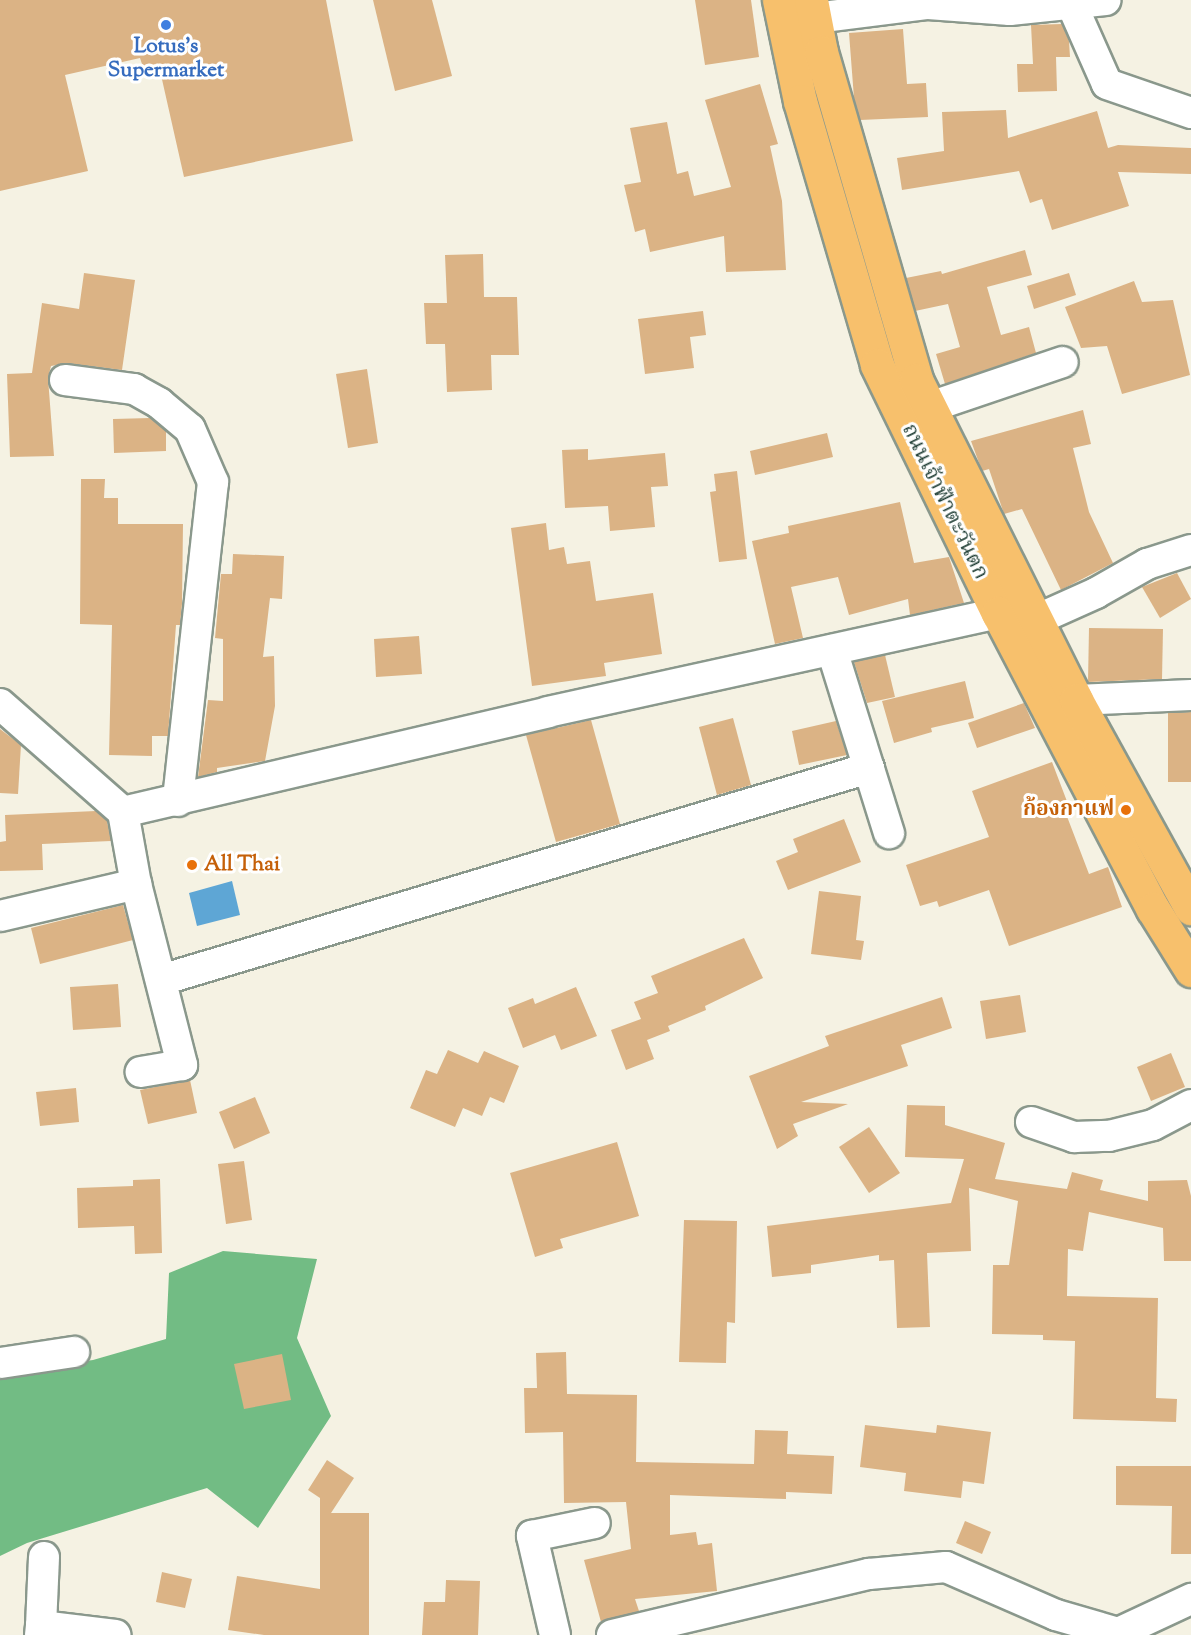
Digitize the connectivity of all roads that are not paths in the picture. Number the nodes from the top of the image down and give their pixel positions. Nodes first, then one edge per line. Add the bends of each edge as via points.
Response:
1 (779, 0) edge
2 (1105, 0) edge
3 (1072, 5) junction
4 (813, 9) edge
5 (1191, 112) edge
6 (1063, 362) dead end
7 (65, 380) dead end
8 (930, 407) junction
9 (1191, 550) edge
10 (998, 613) junction
11 (1036, 620) junction
12 (832, 650) junction
13 (1191, 695) edge
14 (1076, 700) junction
15 (0, 704) edge
16 (869, 768) junction
17 (178, 801) junction
18 (123, 812) junction
19 (889, 833) dead end
20 (136, 884) junction
21 (1191, 908) edge
22 (0, 916) edge
23 (1191, 970) edge
24 (161, 980) junction
25 (141, 1072) dead end
26 (1191, 1105) edge
27 (1031, 1122) dead end
28 (74, 1352) dead end
29 (0, 1363) edge
30 (595, 1523) dead end
31 (44, 1557) dead end
32 (1191, 1599) edge
33 (683, 1627) edge
34 (41, 1630) edge
35 (115, 1635) edge
36 (555, 1635) edge
37 (612, 1635) edge

1 - 10 main road, ถนนเจ้าฟ้าตะวันตก via 800,101 877,365
2 - 3 street
3 - 4 street via 1010,10 928,4
3 - 5 street via 1107,84
4 - 8 main road, ถนนเจ้าฟ้าตะวันตก via 820,52 916,380
6 - 8 street
7 - 17 street via 134,389 159,403 190,429 213,482
8 - 11 main road, ถนนเจ้าฟ้าตะวันตก
9 - 11 street via 1147,564
10 - 12 street
10 - 23 main road, ถนนเจ้าฟ้าตะวันตก via 1154,909
11 - 14 main road, ถนนเจ้าฟ้าตะวันตก
12 - 16 street
12 - 17 street via 549,712
13 - 14 street
14 - 21 main road, ถนนเจ้าฟ้าตะวันตก
15 - 18 street
16 - 19 street
16 - 24 street
17 - 18 street
18 - 20 street
20 - 22 street
20 - 24 street
24 - 25 street via 182,1065
26 - 27 street via 1154,1125 1109,1136 1074,1137
28 - 29 street
30 - 36 street via 532,1536
31 - 34 street
32 - 33 street via 1118,1633 1056,1615 946,1567 869,1574
33 - 37 street
34 - 35 street

